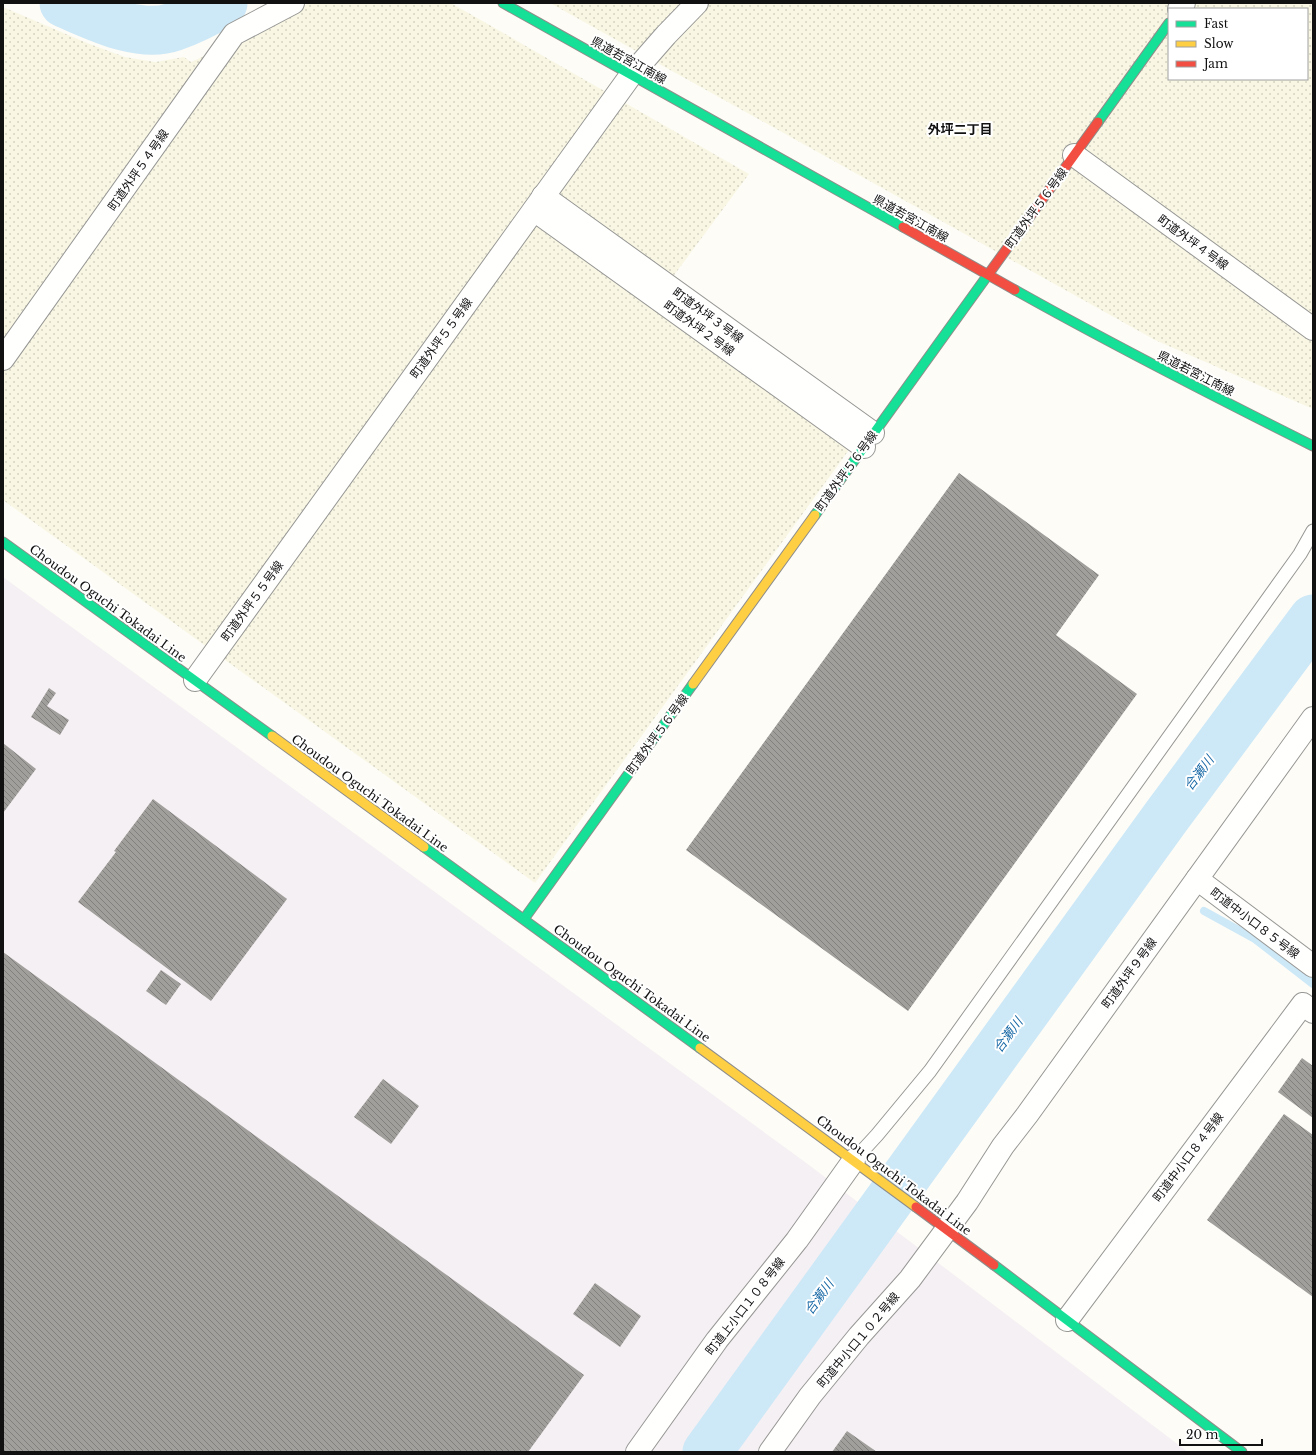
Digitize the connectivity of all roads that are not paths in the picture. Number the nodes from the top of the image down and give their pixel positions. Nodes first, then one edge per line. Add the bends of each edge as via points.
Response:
1 (293, 3) edge
2 (503, 3) edge
3 (697, 3) edge
4 (1168, 24) edge
5 (631, 75) junction
6 (1074, 156) junction
7 (538, 203) junction
8 (988, 275) junction
9 (1313, 329) edge
10 (3, 359) edge
11 (869, 440) junction
12 (1313, 446) edge
13 (1313, 531) edge
14 (3, 542) edge
15 (195, 680) junction
16 (1313, 718) edge
17 (1197, 879) junction
18 (524, 919) junction
19 (1313, 966) edge
20 (1313, 1012) edge
21 (859, 1163) junction
22 (943, 1226) junction
23 (1066, 1320) junction
24 (637, 1452) edge
25 (770, 1452) edge
26 (1242, 1452) edge

1 - 10 street, 町道外坪５４号線 via 234,34
2 - 5 street, 県道若宮江南線
3 - 5 street, 町道外坪５５号線
4 - 6 street, 町道外坪５６号線
5 - 7 street, 町道外坪５５号線
5 - 8 street, 県道若宮江南線
6 - 8 street, 町道外坪５６号線
6 - 9 street, 町道外坪４号線
7 - 11 street, 町道外坪２号線
7 - 15 street, 町道外坪５５号線
8 - 11 street, 町道外坪５６号線
8 - 12 street, 県道若宮江南線 via 1187,383
11 - 18 street, 町道外坪５６号線
13 - 21 lane via 1296,560 934,1065 877,1135
14 - 15 street, Choudou Oguchi Tokadai Line
15 - 18 street, Choudou Oguchi Tokadai Line
16 - 17 street, 町道外坪９号線
17 - 19 street, 町道中小口８５号線
17 - 22 street, 町道外坪９号線 via 1003,1146 967,1202
18 - 21 street, Choudou Oguchi Tokadai Line
20 - 23 street, 町道中小口８４号線 via 1303,1004
21 - 22 street, Choudou Oguchi Tokadai Line
21 - 24 street, 町道上小口１０８号線 via 717,1340
22 - 23 street, Choudou Oguchi Tokadai Line
22 - 25 street, 町道中小口１０２号線 via 910,1279 810,1396
23 - 26 street, Choudou Oguchi Tokadai Line

